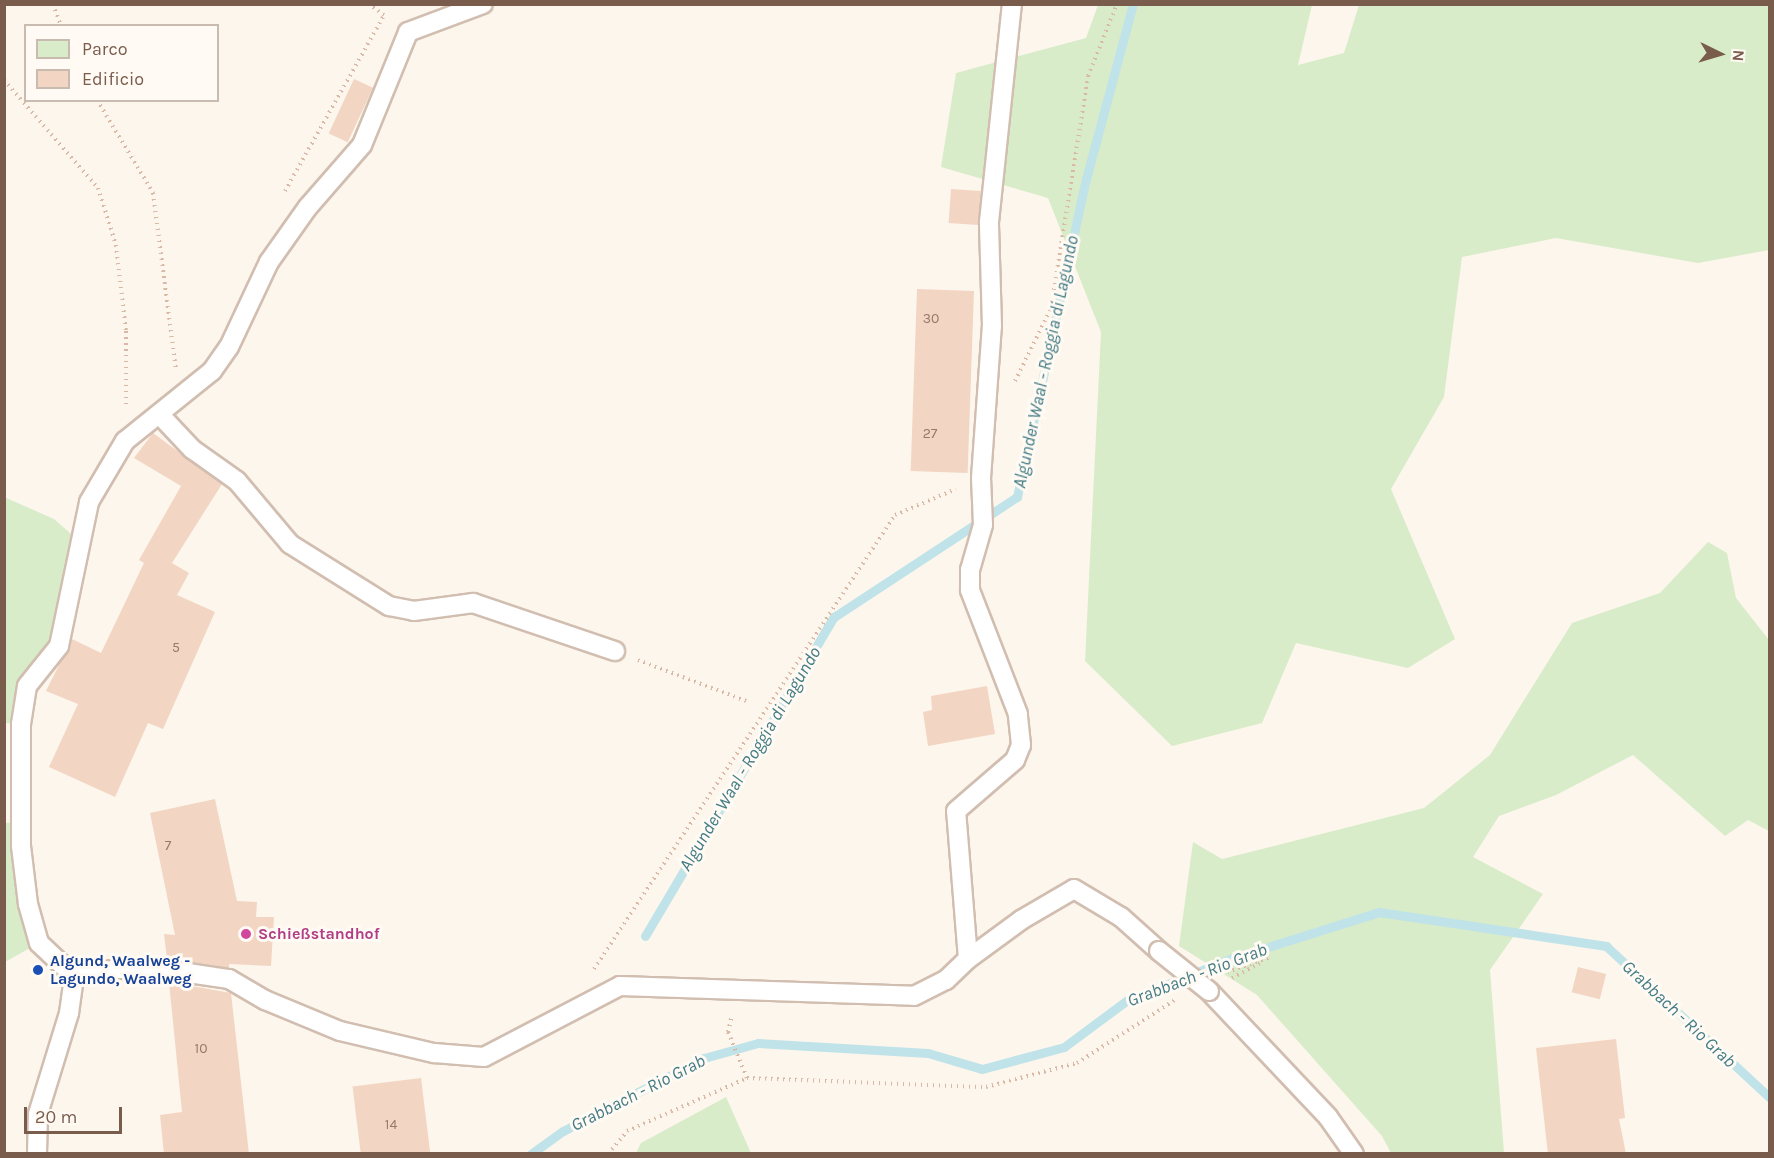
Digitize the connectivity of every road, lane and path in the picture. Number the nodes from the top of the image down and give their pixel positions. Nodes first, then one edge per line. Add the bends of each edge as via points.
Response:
1 (52, 4) edge
2 (483, 4) edge
3 (1012, 4) edge
4 (1117, 4) edge
5 (60, 24) edge
6 (4, 80) edge
7 (98, 102) edge
8 (177, 374) dead end
9 (1009, 393) dead end
10 (160, 415) junction
11 (125, 441) junction
12 (981, 478) junction
13 (615, 651) joint
14 (746, 701) dead end
15 (13, 723) edge
16 (968, 959) junction
17 (74, 976) junction
18 (1213, 983) junction
19 (1187, 992) dead end
20 (580, 1005) junction
21 (728, 1032) dead end
22 (747, 1078) junction
23 (37, 1154) edge
24 (608, 1154) edge
25 (1354, 1154) edge

1 - 5 path
2 - 10 lane via 408,32 362,146 308,207 269,262 230,347 212,370
3 - 12 lane via 989,222 992,326
4 - 9 path via 1088,76 1051,308
6 - 11 path via 98,188 116,244 126,331
7 - 8 path via 153,193
10 - 11 lane
10 - 13 lane via 192,449 237,481 290,544 389,606 414,611 472,603
11 - 15 lane via 89,502 72,566 69,608 59,646 27,686
12 - 16 lane via 983,525 970,570 969,590 1018,714 1021,745 1015,760 956,811
12 - 20 path via 896,515 586,981
13 - 14 path
15 - 17 lane via 28,904 39,943
16 - 18 lane, bridge via 1074,890 1121,917 1159,951
16 - 20 lane via 946,980 914,996 711,986 620,986
17 - 20 lane via 119,969 168,970 229,979 265,1000 340,1031 458,1056 484,1057 516,1044
17 - 23 lane via 69,1013 38,1114
18 - 18 path via 1271,957
18 - 25 lane via 1328,1117
19 - 22 path via 1077,1063 986,1087
21 - 22 path
22 - 24 path via 627,1131

